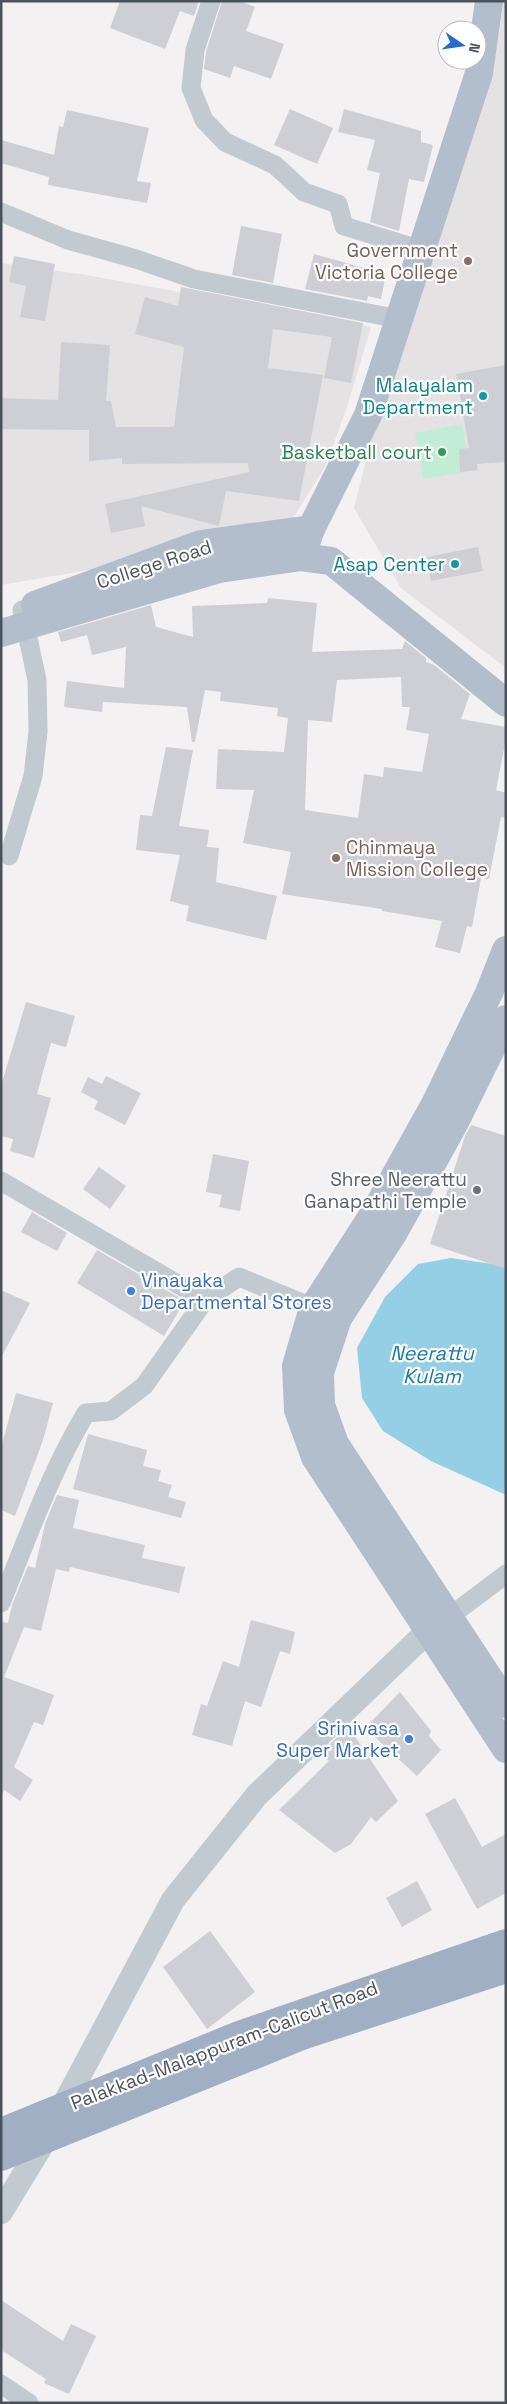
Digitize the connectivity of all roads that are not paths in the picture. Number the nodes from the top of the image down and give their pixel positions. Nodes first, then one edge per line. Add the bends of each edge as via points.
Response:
1 (211, 1) edge
2 (490, 1) edge
3 (1, 212) edge
4 (422, 250) junction
5 (399, 319) junction
6 (311, 529) junction
7 (301, 557) junction
8 (12, 621) edge
9 (506, 681) edge
10 (506, 703) edge
11 (8, 856) dead end
12 (506, 950) edge
13 (506, 1019) edge
14 (1, 1181) edge
15 (205, 1300) junction
16 (326, 1313) junction
17 (506, 1574) edge
18 (1, 1603) edge
19 (439, 1624) junction
20 (506, 1704) edge
21 (506, 1749) edge
22 (506, 1943) edge
23 (506, 1970) edge
24 (63, 2107) junction
25 (1, 2132) edge
26 (45, 2140) junction
27 (1, 2157) edge
28 (1, 2212) edge
29 (1, 2384) edge
30 (29, 2403) edge

1 - 4 street via 195,50 191,88 204,120 225,142 276,165 304,192 338,204 344,226
2 - 4 main road via 478,74
3 - 5 street via 68,240 136,258 194,279
4 - 5 main road
5 - 6 main road via 368,415
6 - 7 main road
6 - 8 main road, College Road via 201,544
6 - 9 main road
7 - 8 main road, College Road via 219,569
7 - 10 main road, College Road via 332,561
8 - 11 street via 37,680 38,732 33,776
12 - 16 main road via 489,993 435,1104 376,1210
13 - 16 main road via 454,1124 394,1232
14 - 15 street
15 - 16 street via 239,1277
15 - 18 street via 144,1386 111,1411 86,1413 63,1453
16 - 19 main road via 320,1373 321,1405 335,1444
17 - 19 street
19 - 20 main road
19 - 21 main road
19 - 24 street via 257,1795 173,1900
22 - 24 highway, Palakkad-Malappuram-Calicut Road via 239,2035
23 - 26 highway, Palakkad-Malappuram-Calicut Road via 302,2036
24 - 25 highway, Palakkad-Malappuram-Calicut Road
24 - 26 street
26 - 27 highway, Palakkad-Malappuram-Calicut Road
26 - 28 street
29 - 30 street

